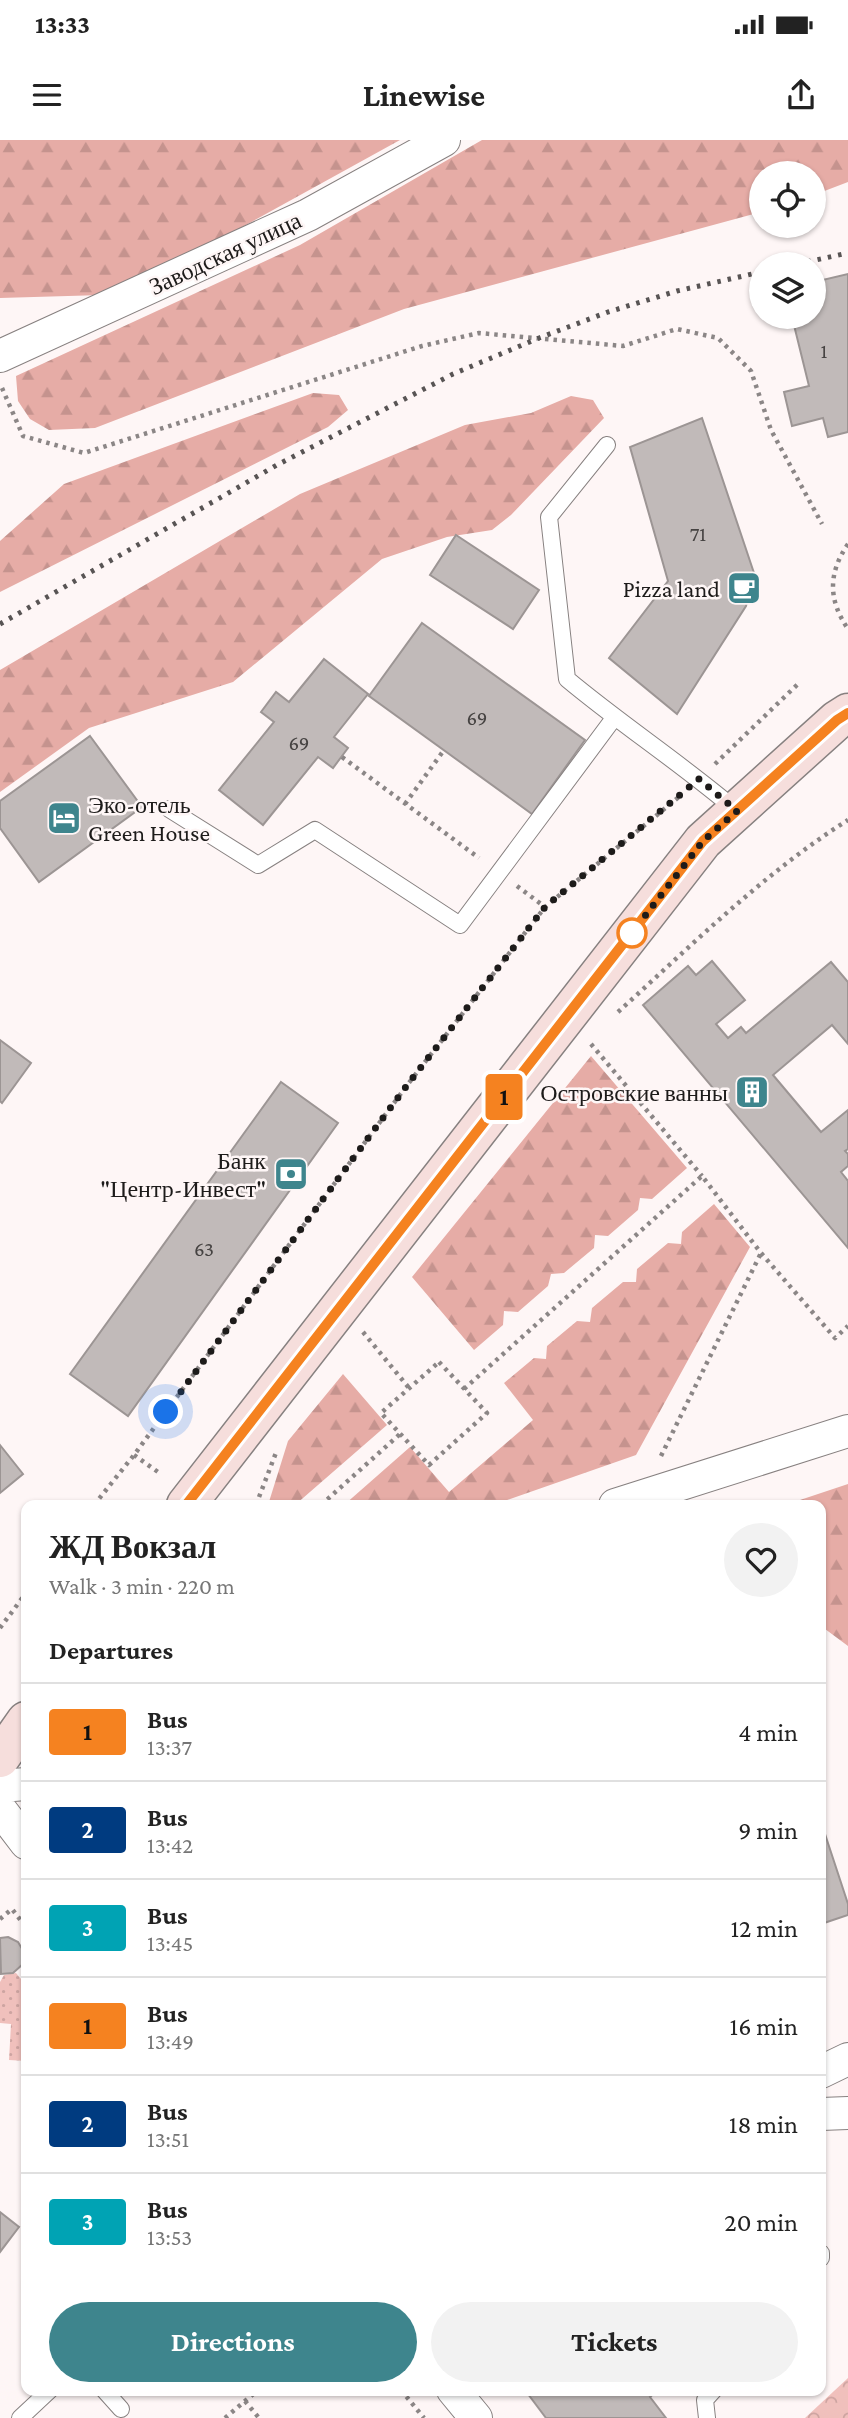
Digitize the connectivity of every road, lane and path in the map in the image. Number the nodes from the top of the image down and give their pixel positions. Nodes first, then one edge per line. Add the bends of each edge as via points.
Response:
1 (444, 140) edge
2 (0, 356) edge
3 (0, 384) edge
4 (607, 444) dead end
5 (822, 524) dead end
6 (848, 544) edge
7 (848, 629) edge
8 (800, 682) dead end
9 (848, 713) edge
10 (614, 718) junction
11 (444, 750) dead end
12 (342, 757) dead end
13 (699, 779) junction
14 (405, 804) junction
15 (169, 809) dead end
16 (737, 811) junction
17 (848, 820) edge
18 (498, 872) junction
19 (545, 907) junction
20 (618, 1012) dead end
21 (587, 1040) dead end
22 (702, 1176) junction
23 (761, 1253) junction
24 (848, 1326) edge
25 (362, 1331) dead end
26 (409, 1388) junction
27 (464, 1389) junction
28 (848, 1431) edge
29 (400, 1434) junction
30 (134, 1455) junction
31 (158, 1472) dead end
32 (98, 1500) edge
33 (191, 1500) edge
34 (327, 1500) edge
35 (634, 1500) edge
36 (639, 1500) edge
37 (21, 1600) edge
38 (0, 1629) edge
39 (21, 1728) edge
40 (0, 1758) edge
41 (21, 1784) edge
42 (0, 1786) edge
43 (0, 1809) edge
44 (21, 1836) edge
45 (1, 1917) edge
46 (21, 1921) edge
47 (848, 2059) edge
48 (826, 2070) edge
49 (848, 2113) edge
50 (826, 2114) edge
51 (44, 2396) edge
52 (109, 2396) edge
53 (251, 2396) edge
54 (406, 2396) edge
55 (458, 2396) edge
56 (709, 2396) edge
57 (245, 2401) junction
58 (121, 2409) dead end
59 (20, 2418) edge
60 (225, 2418) edge
61 (259, 2418) edge
62 (424, 2418) edge
63 (476, 2418) edge
64 (708, 2418) edge

1 - 2 street, Заводская улица via 308,215
3 - 5 path via 23,436 84,453 422,346 479,333 623,346 677,329 718,338 751,371 771,430
4 - 10 lane via 549,517 567,679
6 - 7 path via 836,561 832,591
8 - 13 path
9 - 16 main road
10 - 13 lane
10 - 18 lane
11 - 14 path
12 - 14 path
13 - 16 lane
13 - 19 path
14 - 18 path
15 - 18 lane via 258,865 315,830 460,925
16 - 33 main road via 703,841
17 - 20 path via 770,876
18 - 19 path
19 - 30 path
21 - 22 path
22 - 23 path
22 - 27 path
23 - 24 path via 835,1338
23 - 35 path
25 - 26 path
26 - 27 path via 439,1362
26 - 29 path via 381,1413
27 - 29 path via 487,1413 429,1465
28 - 36 street
29 - 34 path
30 - 31 path
30 - 32 path
37 - 38 path
39 - 40 main road
41 - 42 street
43 - 44 street
45 - 46 path via 12,1909
47 - 48 street
49 - 50 street
51 - 59 lane
52 - 58 lane
53 - 57 path
54 - 62 path
55 - 63 street
56 - 64 lane
57 - 60 path
57 - 61 path

